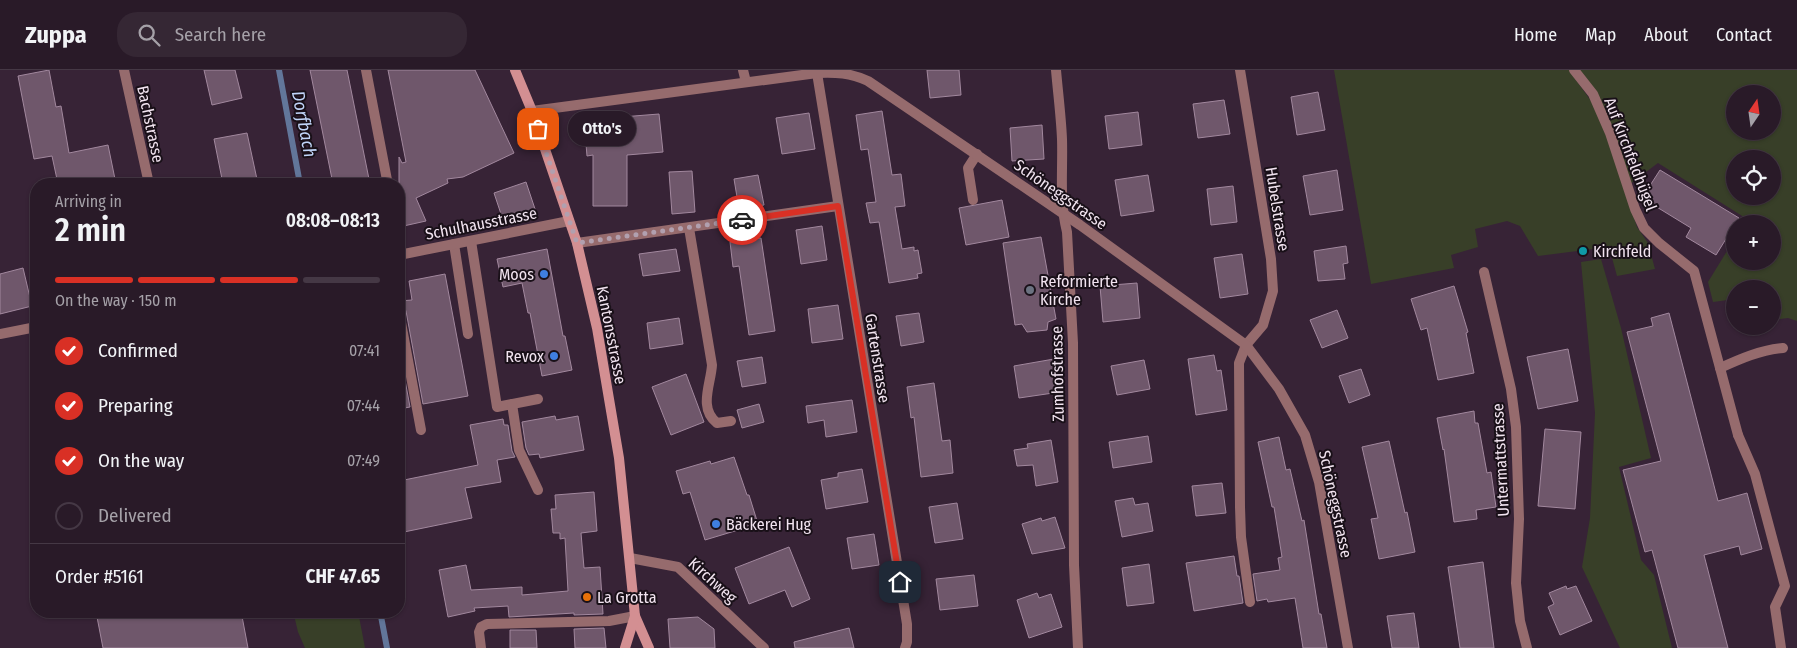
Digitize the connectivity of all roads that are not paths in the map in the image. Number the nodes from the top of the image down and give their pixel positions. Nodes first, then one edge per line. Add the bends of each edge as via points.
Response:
1 (124, 70) edge
2 (366, 70) edge
3 (516, 70) edge
4 (744, 70) edge
5 (1056, 70) edge
6 (1240, 70) edge
7 (1574, 70) edge
8 (817, 73) junction
9 (746, 82) junction
10 (532, 111) junction
11 (977, 154) junction
12 (148, 178) edge
13 (387, 178) edge
14 (973, 200) dead end
15 (838, 206) junction
16 (1063, 214) junction
17 (569, 221) junction
18 (689, 228) junction
19 (471, 241) junction
20 (577, 243) junction
21 (454, 244) junction
22 (405, 250) edge
23 (1484, 272) dead end
24 (30, 328) edge
25 (0, 334) edge
26 (468, 334) dead end
27 (405, 344) edge
28 (1246, 346) junction
29 (1782, 348) dead end
30 (1720, 368) junction
31 (538, 399) dead end
32 (512, 404) junction
33 (730, 421) dead end
34 (421, 430) dead end
35 (538, 490) dead end
36 (630, 558) junction
37 (1250, 602) dead end
38 (635, 616) junction
39 (481, 648) edge
40 (625, 648) edge
41 (649, 648) edge
42 (764, 648) edge
43 (905, 648) edge
44 (1078, 648) edge
45 (1348, 648) edge
46 (1527, 648) edge
47 (1781, 648) edge

1 - 12 street, Bachstrasse
2 - 13 street
3 - 10 main road, Kantonsstrasse
4 - 9 street
5 - 16 street, Zumhofstrasse via 1062,140
6 - 28 street, Hubelstrasse via 1271,259 1273,291 1263,324
7 - 30 street, Auf Kirchfeldhügel via 1592,94 1610,133 1644,228 1694,271
8 - 9 street, Schöneggstrasse
8 - 11 street, Schöneggstrasse via 838,72 868,81
8 - 15 street, Gartenstrasse
9 - 10 street, Schöneggstrasse
10 - 17 main road, Kantonsstrasse
11 - 14 street via 968,168
11 - 16 street, Schöneggstrasse
15 - 18 street
15 - 43 street, Gartenstrasse via 907,624
16 - 28 street, Schöneggstrasse
16 - 44 street, Zumhofstrasse via 1067,232 1073,343 1074,566
17 - 19 street, Schulhausstrasse
17 - 20 main road, Kantonsstrasse
18 - 20 street
18 - 33 street via 712,365 712,378 706,395 708,409 717,423
19 - 21 street, Schulhausstrasse
19 - 32 street via 497,406
20 - 36 main road, Kantonsstrasse via 597,328 619,458
21 - 22 street, Schulhausstrasse
21 - 26 street
23 - 46 street, Untermattstrasse via 1511,389 1516,427 1519,519 1516,583
24 - 25 street
27 - 34 street
28 - 37 street via 1239,363 1240,507
28 - 45 street, Schöneggstrasse via 1305,435 1319,482
29 - 30 street via 1754,354
30 - 47 street, Auf Kirchfeldhügel via 1738,435 1755,474 1785,586 1775,607
31 - 32 street
32 - 35 street via 519,450
36 - 38 main road, Kantonsstrasse
36 - 42 street, Kirchweg via 678,567
38 - 39 street via 609,621 488,624 479,632
38 - 40 main road, Kantonsstrasse
38 - 41 main road, Kantonsstrasse

